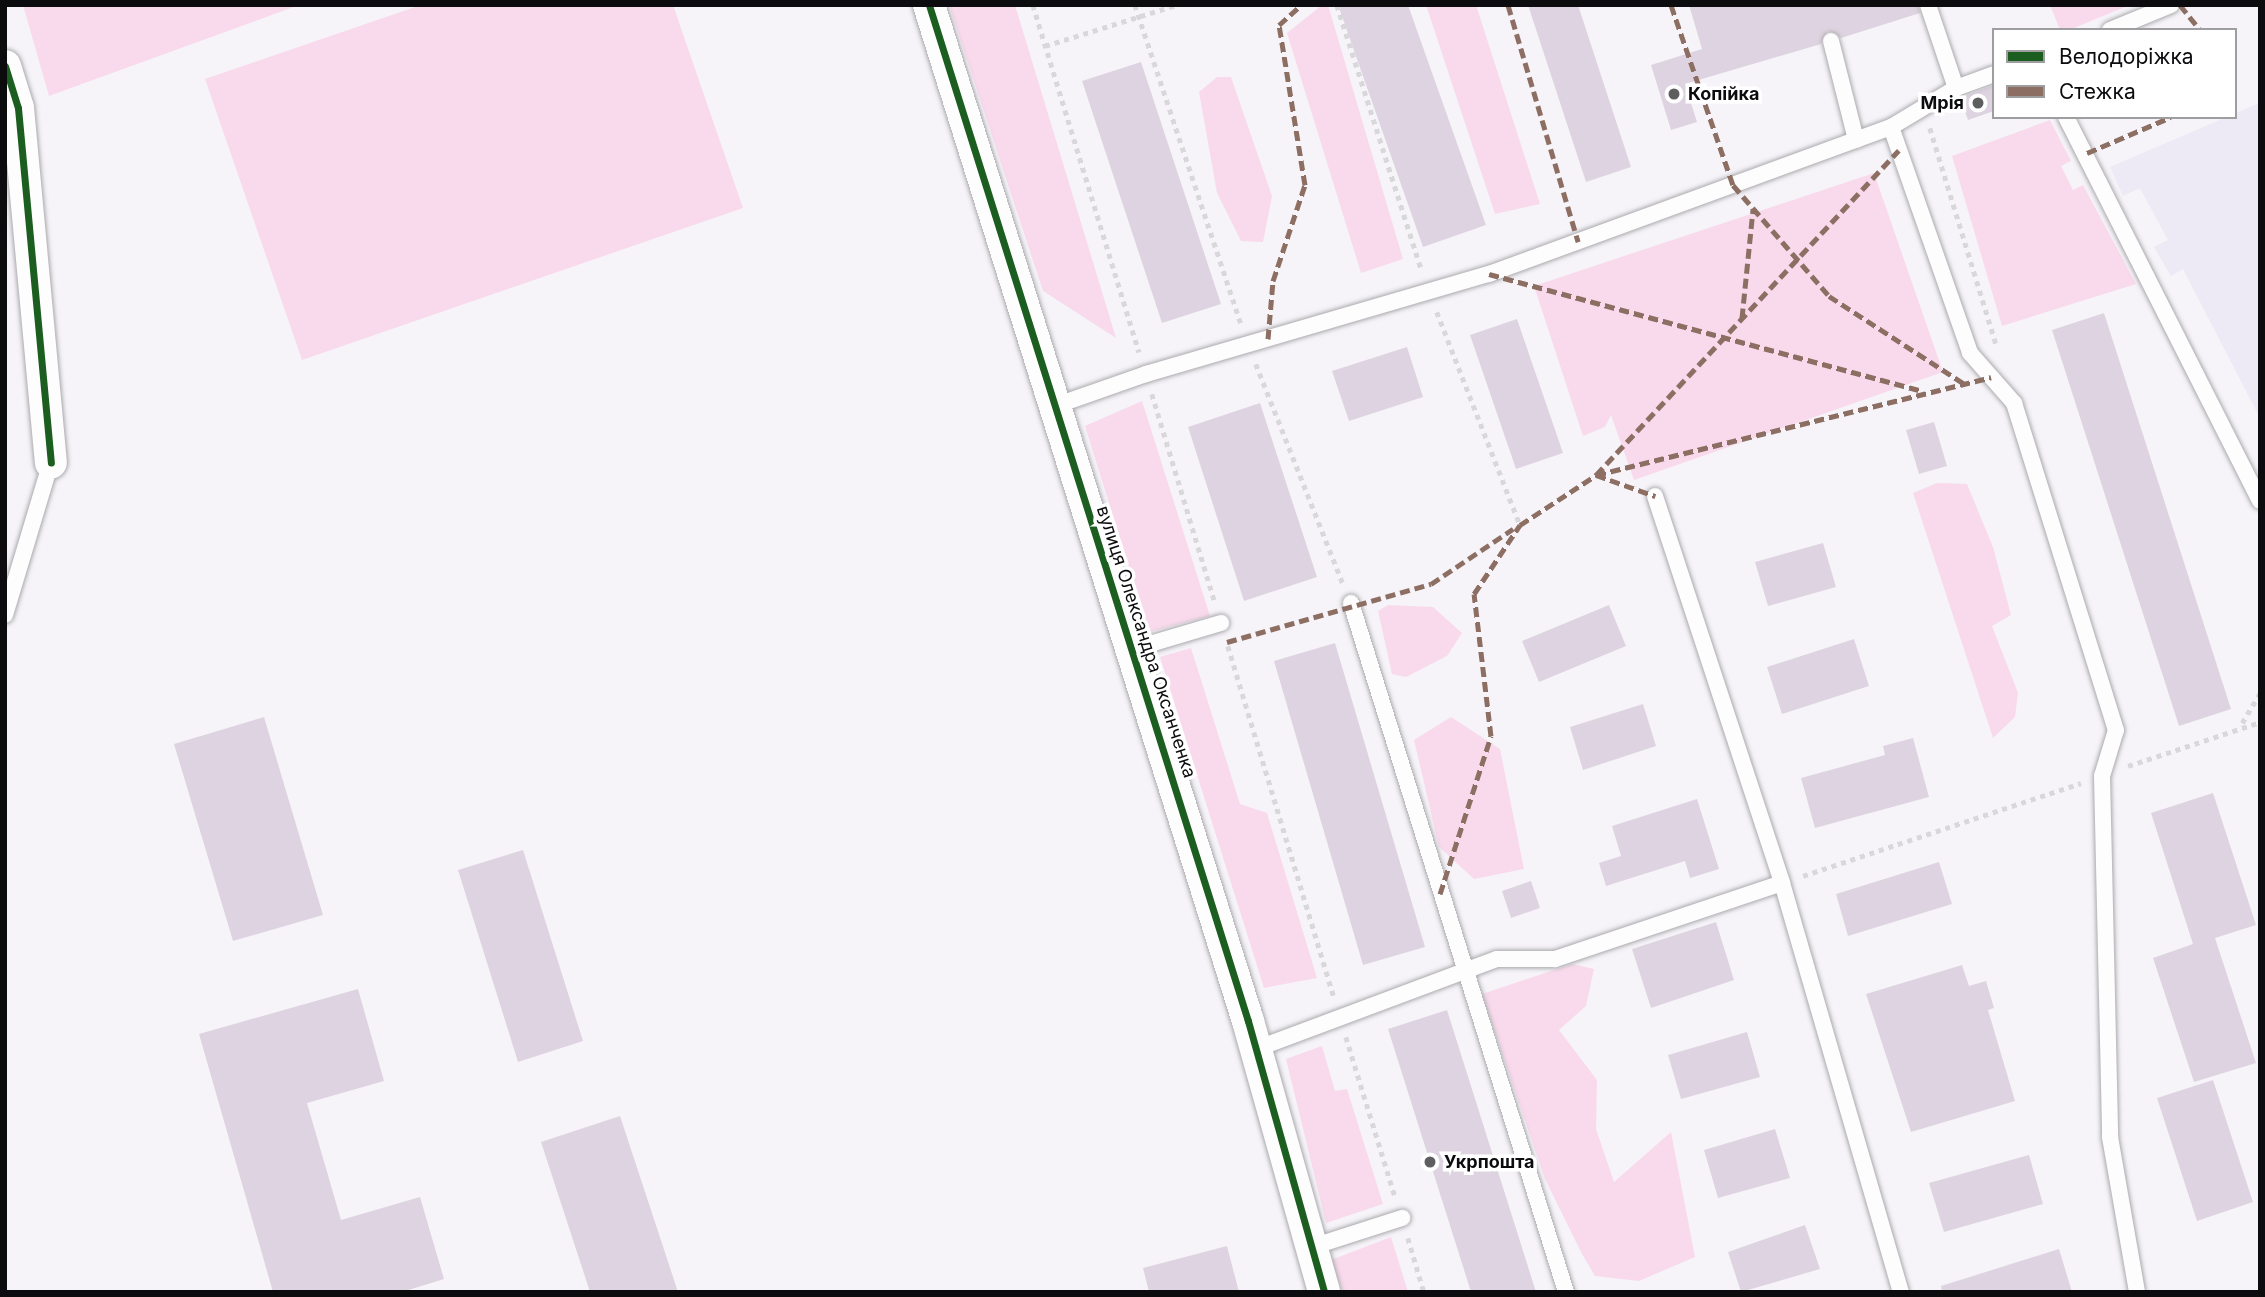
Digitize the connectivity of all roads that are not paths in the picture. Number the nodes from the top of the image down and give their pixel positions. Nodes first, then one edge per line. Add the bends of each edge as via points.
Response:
1 (929, 5) edge
2 (1928, 5) edge
3 (2171, 5) edge
4 (2115, 28) edge
5 (1830, 41) dead end
6 (5, 66) edge
7 (1992, 76) edge
8 (1956, 88) junction
9 (2067, 119) edge
10 (1891, 127) junction
11 (1856, 140) junction
12 (1052, 407) junction
13 (51, 463) joint
14 (1655, 496) dead end
15 (2260, 500) edge
16 (1351, 603) road end
17 (5, 615) edge
18 (1221, 623) road end
19 (1133, 649) junction
20 (1782, 883) junction
21 (1464, 971) junction
22 (1256, 1049) junction
23 (1402, 1218) road end
24 (1312, 1247) junction
25 (1324, 1292) edge
26 (1566, 1292) edge
27 (1901, 1292) edge
28 (2137, 1292) edge

1 - 12 street, вулиця Олександра Оксанченка
2 - 8 lane
3 - 4 lane
5 - 11 lane
6 - 13 street via 18,108
7 - 8 lane
8 - 10 lane
9 - 15 lane
10 - 11 lane
10 - 28 lane via 1970,353 2014,403 2116,730 2102,776 2110,1137
11 - 12 lane via 1489,274 1146,374
12 - 19 street, вулиця Олександра Оксанченка
13 - 17 lane
14 - 20 lane
16 - 21 lane
18 - 19 lane
19 - 22 street, вулиця Олександра Оксанченка
20 - 21 lane via 1555,959 1497,959
20 - 27 lane
21 - 22 lane
21 - 26 lane
22 - 24 street, вулиця Олександра Оксанченка
23 - 24 lane
24 - 25 street, вулиця Олександра Оксанченка

